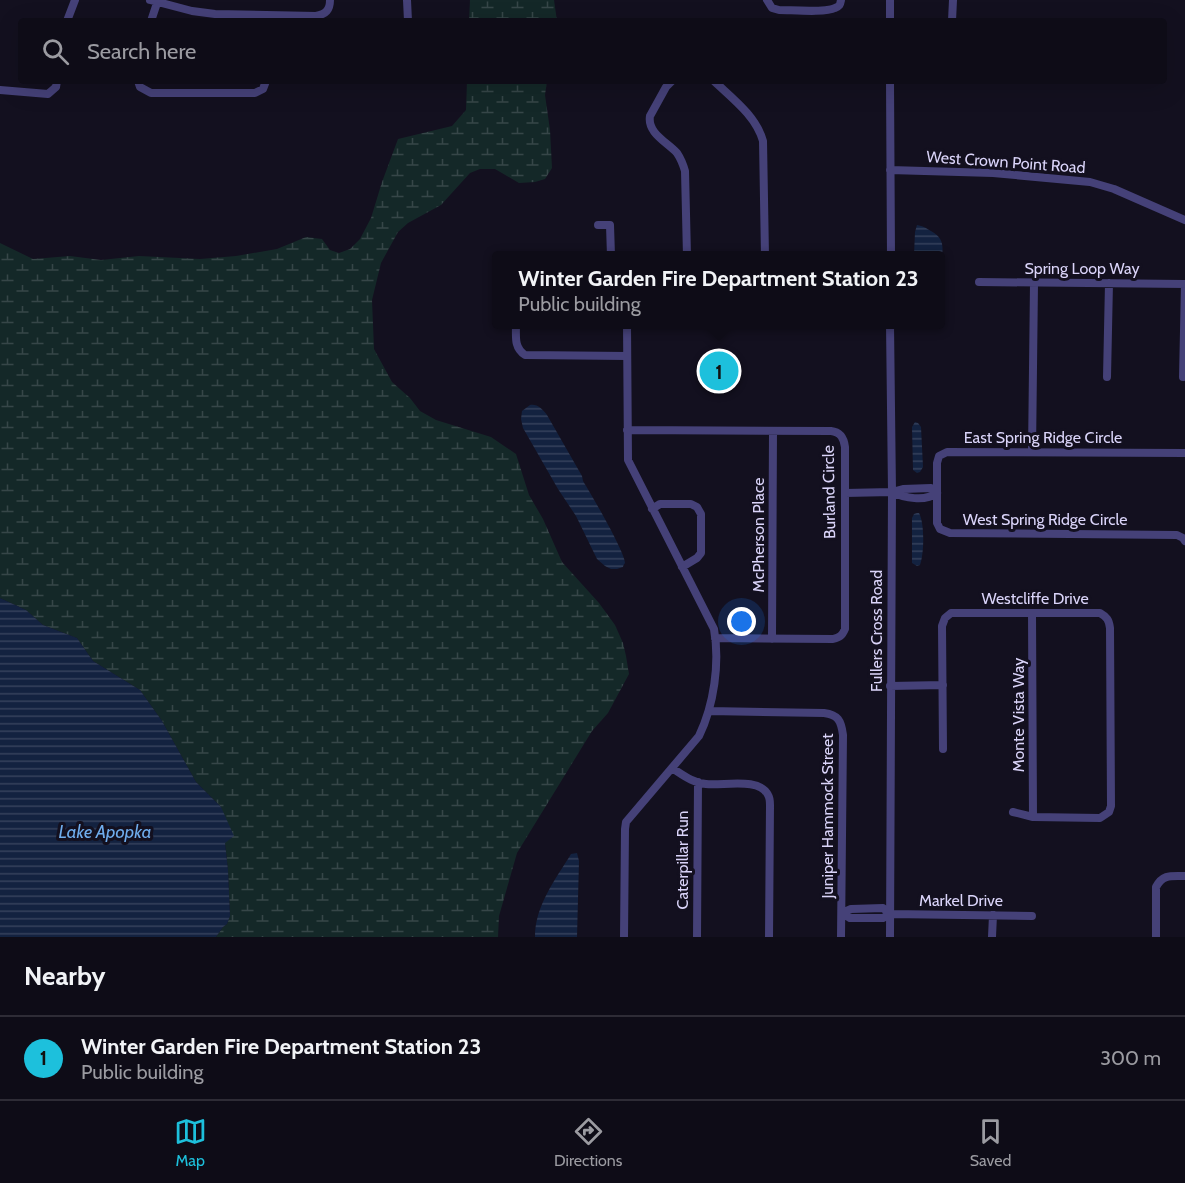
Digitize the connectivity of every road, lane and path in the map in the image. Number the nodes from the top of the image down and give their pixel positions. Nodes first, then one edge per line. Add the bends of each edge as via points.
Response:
1 (75, 0) edge
2 (330, 0) edge
3 (407, 0) edge
4 (767, 0) edge
5 (841, 0) edge
6 (890, 0) edge
7 (953, 0) edge
8 (155, 1) edge
9 (68, 18) edge
10 (152, 18) edge
11 (266, 18) edge
12 (408, 18) edge
13 (890, 18) edge
14 (952, 18) edge
15 (56, 84) edge
16 (139, 84) edge
17 (265, 84) edge
18 (669, 84) edge
19 (717, 84) edge
20 (890, 84) edge
21 (0, 90) edge
22 (890, 170) junction
23 (1185, 220) edge
24 (598, 225) dead end
25 (611, 251) edge
26 (687, 251) edge
27 (765, 251) edge
28 (891, 251) edge
29 (979, 282) dead end
30 (1034, 283) junction
31 (1108, 283) junction
32 (1185, 284) edge
33 (516, 329) edge
34 (627, 329) edge
35 (890, 329) edge
36 (627, 356) junction
37 (1107, 377) dead end
38 (1183, 377) dead end
39 (627, 430) junction
40 (773, 431) junction
41 (1032, 452) junction
42 (1185, 453) edge
43 (892, 492) junction
44 (845, 493) junction
45 (937, 493) junction
46 (652, 509) junction
47 (1185, 541) edge
48 (682, 567) junction
49 (1032, 613) junction
50 (715, 638) junction
51 (772, 639) junction
52 (943, 685) junction
53 (890, 686) junction
54 (709, 711) junction
55 (943, 749) dead end
56 (672, 768) junction
57 (698, 782) junction
58 (1013, 812) dead end
59 (1033, 817) junction
60 (1185, 876) edge
61 (842, 913) junction
62 (890, 915) junction
63 (993, 915) junction
64 (1032, 916) dead end
65 (624, 937) edge
66 (697, 937) edge
67 (769, 937) edge
68 (842, 937) edge
69 (890, 937) edge
70 (992, 937) edge
71 (1156, 937) edge

1 - 9 street
2 - 11 street via 325,14
3 - 12 street
4 - 5 street via 779,10 827,10 840,5
6 - 13 street
7 - 14 street
8 - 10 street
8 - 11 street via 192,11
15 - 21 street via 48,94
16 - 17 street via 151,93 184,94 255,93
18 - 26 street via 649,121 676,153 685,171
19 - 27 street via 760,130 764,151
20 - 22 street
22 - 23 street, West Crown Point Road via 993,173 1090,182
22 - 28 street
24 - 25 street via 610,225
29 - 30 street, Spring Loop Way
30 - 31 street, Spring Loop Way
30 - 41 street
31 - 32 street, Spring Loop Way
31 - 37 street
32 - 38 street
33 - 36 street via 517,348 525,355
34 - 36 street
35 - 43 street, Fullers Cross Road
36 - 39 street
39 - 40 street, Burland Circle
39 - 46 street via 628,460
40 - 44 street, Burland Circle via 831,431 841,435 845,447
40 - 51 street, McPherson Place
41 - 42 street, East Spring Ridge Circle
41 - 45 street, East Spring Ridge Circle via 946,452 937,463
43 - 44 street
43 - 45 street via 903,497 931,497
43 - 53 street, Fullers Cross Road
44 - 51 street, Burland Circle via 843,634 833,639
45 - 47 street, West Spring Ridge Circle via 937,523 950,533 1177,535
46 - 48 street
46 - 48 street via 660,504 691,504 701,514 701,553
48 - 50 street
49 - 52 street, Westcliffe Drive via 951,613 942,626
49 - 59 street, Monte Vista Way
49 - 59 street, Westcliffe Drive via 1100,613 1109,621 1111,806 1100,818
50 - 51 street, Burland Circle
50 - 54 street
52 - 53 street
52 - 55 street, Westcliffe Drive
53 - 62 street, Fullers Cross Road
54 - 56 street via 699,736
54 - 61 street, Juniper Hammock Street via 824,713 839,720 843,735
56 - 57 street
56 - 65 street via 626,822
57 - 66 street, Caterpillar Run
57 - 67 street via 749,784 764,789 768,796
58 - 59 street, Westcliffe Drive
60 - 71 street via 1166,876 1156,887
61 - 62 street, Markel Drive via 850,909 883,908
61 - 68 street, Juniper Hammock Street
62 - 63 street, Markel Drive
62 - 69 street, Fullers Cross Road
63 - 64 street, Markel Drive
63 - 70 street

